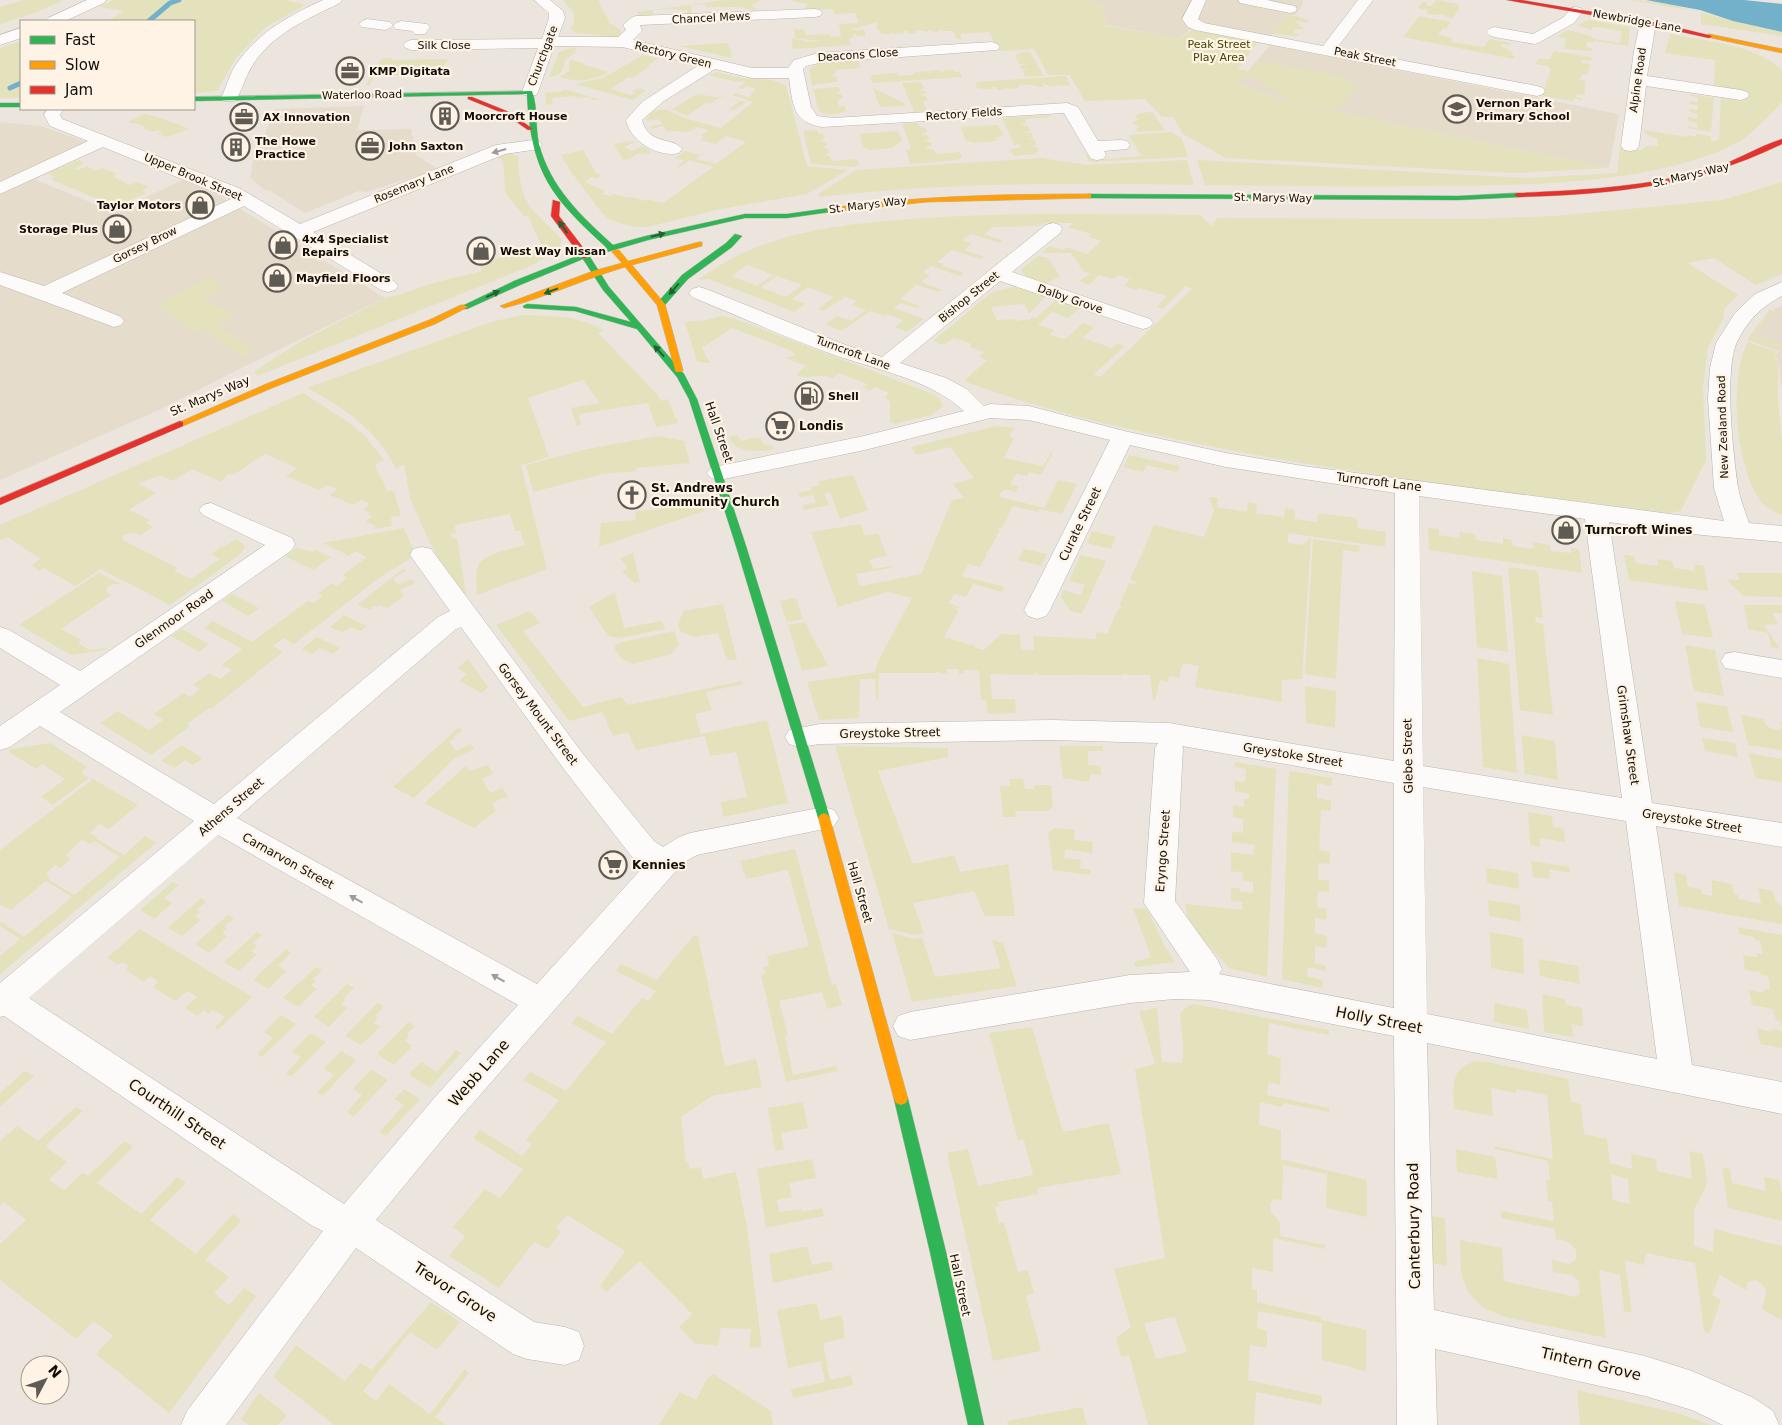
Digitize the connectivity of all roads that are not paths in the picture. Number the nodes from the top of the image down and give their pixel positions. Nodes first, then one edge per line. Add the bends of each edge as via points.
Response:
1 (304, 0) edge
2 (540, 0) edge
3 (1199, 0) edge
4 (1244, 0) edge
5 (1366, 0) edge
6 (1510, 0) edge
7 (91, 1) edge
8 (331, 2) edge
9 (1290, 9) dead end
10 (1576, 11) junction
11 (815, 13) dead end
12 (294, 19) junction
13 (55, 20) edge
14 (310, 22) dead end
15 (1648, 23) junction
16 (367, 24) dead end
17 (385, 25) dead end
18 (401, 26) dead end
19 (420, 31) dead end
20 (1494, 32) dead end
21 (20, 33) edge
22 (1705, 34) junction
23 (1535, 39) junction
24 (0, 40) edge
25 (549, 42) junction
26 (622, 42) junction
27 (983, 43) dead end
28 (1555, 43) dead end
29 (1782, 44) edge
30 (411, 45) dead end
31 (1328, 50) junction
32 (1782, 51) edge
33 (1782, 59) edge
34 (712, 64) junction
35 (796, 73) junction
36 (1639, 80) junction
37 (1537, 91) dead end
38 (530, 92) junction
39 (454, 94) junction
40 (1741, 95) dead end
41 (229, 98) junction
42 (195, 99) edge
43 (0, 105) edge
44 (20, 105) edge
45 (54, 110) edge
46 (531, 137) junction
47 (689, 138) dead end
48 (104, 140) junction
49 (1635, 142) dead end
50 (1778, 143) edge
51 (1121, 145) dead end
52 (673, 149) junction
53 (654, 162) dead end
54 (0, 189) edge
55 (557, 193) junction
56 (245, 199) junction
57 (787, 216) junction
58 (771, 227) dead end
59 (1053, 229) dead end
60 (298, 232) junction
61 (611, 248) junction
62 (585, 256) junction
63 (628, 264) junction
64 (596, 273) junction
65 (998, 274) junction
66 (0, 278) edge
67 (388, 286) dead end
68 (1782, 288) edge
69 (45, 293) junction
70 (708, 302) dead end
71 (661, 304) junction
72 (496, 308) junction
73 (114, 321) dead end
74 (432, 322) junction
75 (1143, 323) dead end
76 (638, 327) junction
77 (885, 365) junction
78 (681, 376) junction
79 (980, 414) junction
80 (1123, 437) junction
81 (719, 473) junction
82 (1407, 486) junction
83 (0, 502) edge
84 (211, 510) dead end
85 (1596, 512) junction
86 (1739, 531) junction
87 (1782, 534) edge
88 (422, 555) dead end
89 (1037, 610) dead end
90 (465, 615) junction
91 (0, 636) edge
92 (1734, 661) dead end
93 (1782, 669) edge
94 (80, 684) junction
95 (40, 713) junction
96 (799, 737) junction
97 (0, 740) edge
98 (1170, 748) dead end
99 (1409, 774) junction
100 (1640, 812) junction
101 (824, 818) junction
102 (216, 820) junction
103 (1782, 835) edge
104 (664, 864) junction
105 (1206, 969) dead end
106 (3, 1001) edge
107 (541, 1002) junction
108 (910, 1026) dead end
109 (1410, 1027) junction
110 (1677, 1077) junction
111 (1782, 1098) edge
112 (350, 1225) junction
113 (1415, 1326) junction
114 (565, 1346) dead end
115 (201, 1425) edge
116 (976, 1425) edge
117 (1417, 1425) edge
118 (1760, 1425) edge

1 - 8 street
2 - 25 street, Churchgate via 558,14
3 - 31 street, Peak Street via 1190,19 1193,24
4 - 9 street
5 - 31 street
6 - 10 main road, Newbridge Lane
7 - 13 street
8 - 12 street
10 - 15 main road, Newbridge Lane
10 - 23 street via 1570,20
11 - 26 street, Chancel Mews via 790,18 636,22 631,25 634,31
12 - 14 street
12 - 41 street via 270,35 250,56
15 - 22 main road, Newbridge Lane
15 - 36 street, Alpine Road
16 - 17 street
18 - 19 street via 422,27
20 - 23 street
21 - 24 street
22 - 29 main road, Newbridge Lane
22 - 32 main road, Newbridge Lane
22 - 33 main road
23 - 28 street
25 - 26 street, Rectory Green
25 - 30 street, Silk Close via 473,52
25 - 38 street, Churchgate
26 - 34 street, Rectory Green
27 - 35 street, Deacons Close via 818,58 800,63 796,66
31 - 37 street, Peak Street
34 - 35 street, Rectory Green via 758,74
34 - 52 street via 641,110 634,120 644,139
35 - 51 street, Rectory Fields via 807,115 814,120 850,122 1064,108 1072,111 1094,151
36 - 40 street
36 - 49 street, Alpine Road
38 - 39 main road, Waterloo Road
38 - 46 main road
39 - 41 main road, Waterloo Road
39 - 46 main road via 500,109
41 - 42 main road, Waterloo Road
43 - 44 main road
45 - 48 street, Upper Brook Street via 52,115 56,122
46 - 55 main road, Hall Street via 543,172
46 -> 60 street, Rosemary Lane
47 - 52 street
48 - 54 street
48 - 56 street, Upper Brook Street
50 - 57 main road, St. Marys Way via 1755,156 1706,174 1670,182 1577,193 1458,198 999,196 877,203
52 - 53 street
55 - 61 main road, Hall Street
62 -> 55 main road, Hall Street via 555,216
56 - 60 street, Upper Brook Street
56 - 69 street, Gorsey Brow
57 - 58 main road, St. Marys Way
61 -> 57 main road, St. Marys Way via 745,216
59 - 65 street, Bishop Street
60 - 67 street, Upper Brook Street
61 - 62 main road, St. Marys Way
61 - 63 main road, Hall Street
62 - 64 main road, Hall Street
74 -> 62 main road, St. Marys Way
63 - 64 main road, St. Marys Way
63 - 71 main road, Hall Street
63 -> 71 main road, St. Marys Way via 723,237 742,235 685,277
64 -> 72 main road, St. Marys Way
64 - 76 main road, Hall Street
65 - 75 street, Dalby Grove
65 - 77 street, Bishop Street
66 - 69 street
68 - 86 street, New Zealand Road via 1762,298 1742,317 1726,343 1721,368 1719,398 1726,488
69 - 73 street
70 - 77 street, Turncroft Lane
71 - 78 main road, Hall Street
72 - 74 main road, St. Marys Way
72 - 76 main road via 562,306
74 - 83 main road, St. Marys Way via 270,385
78 -> 76 main road, Hall Street
77 - 79 street, Turncroft Lane via 950,389
78 - 81 main road, Hall Street via 702,422
79 - 80 street, Turncroft Lane via 999,410 1022,411
79 - 81 street, Turncroft Lane via 865,443
80 - 82 street, Turncroft Lane via 1226,460
80 - 89 street, Curate Street
81 - 96 main road, Hall Street
82 - 85 street, Turncroft Lane
82 - 99 street, Glebe Street
84 - 94 street, Glenmoor Road via 283,544
85 - 86 street, Turncroft Lane
85 - 100 street, Grimshaw Street
86 - 87 street, Turncroft Lane
88 - 90 street, Gorsey Mount Street
90 - 102 street, Athens Street via 447,623
90 - 104 street, Gorsey Mount Street via 643,849
91 - 94 street
92 - 93 street
94 - 95 street, Glenmoor Road
95 - 97 street, Glenmoor Road
95 - 102 street, Carnarvon Street
96 - 99 street, Greystoke Street via 1052,730 1169,733
96 - 101 main road, Hall Street
98 - 105 street, Eryngo Street via 1159,902
99 - 100 street, Greystoke Street
99 - 109 street, Glebe Street
100 - 103 street, Greystoke Street
100 - 110 street, Grimshaw Street
101 - 104 street, Webb Lane via 690,845
101 - 116 main road, Hall Street via 896,1072 944,1272
102 - 106 street, Athens Street
107 -> 102 street, Carnarvon Street
104 - 107 street, Webb Lane
106 - 112 street, Courthill Street via 324,1213
107 - 112 street, Webb Lane
108 - 109 street, Holly Street via 1130,989 1192,985
109 - 110 street, Holly Street
109 - 113 street, Canterbury Road
110 - 111 street, Holly Street
112 - 114 street, Trevor Grove via 527,1340
112 - 115 street, Webb Lane
113 - 117 street, Canterbury Road
113 - 118 street, Tintern Grove via 1679,1385 1706,1394

